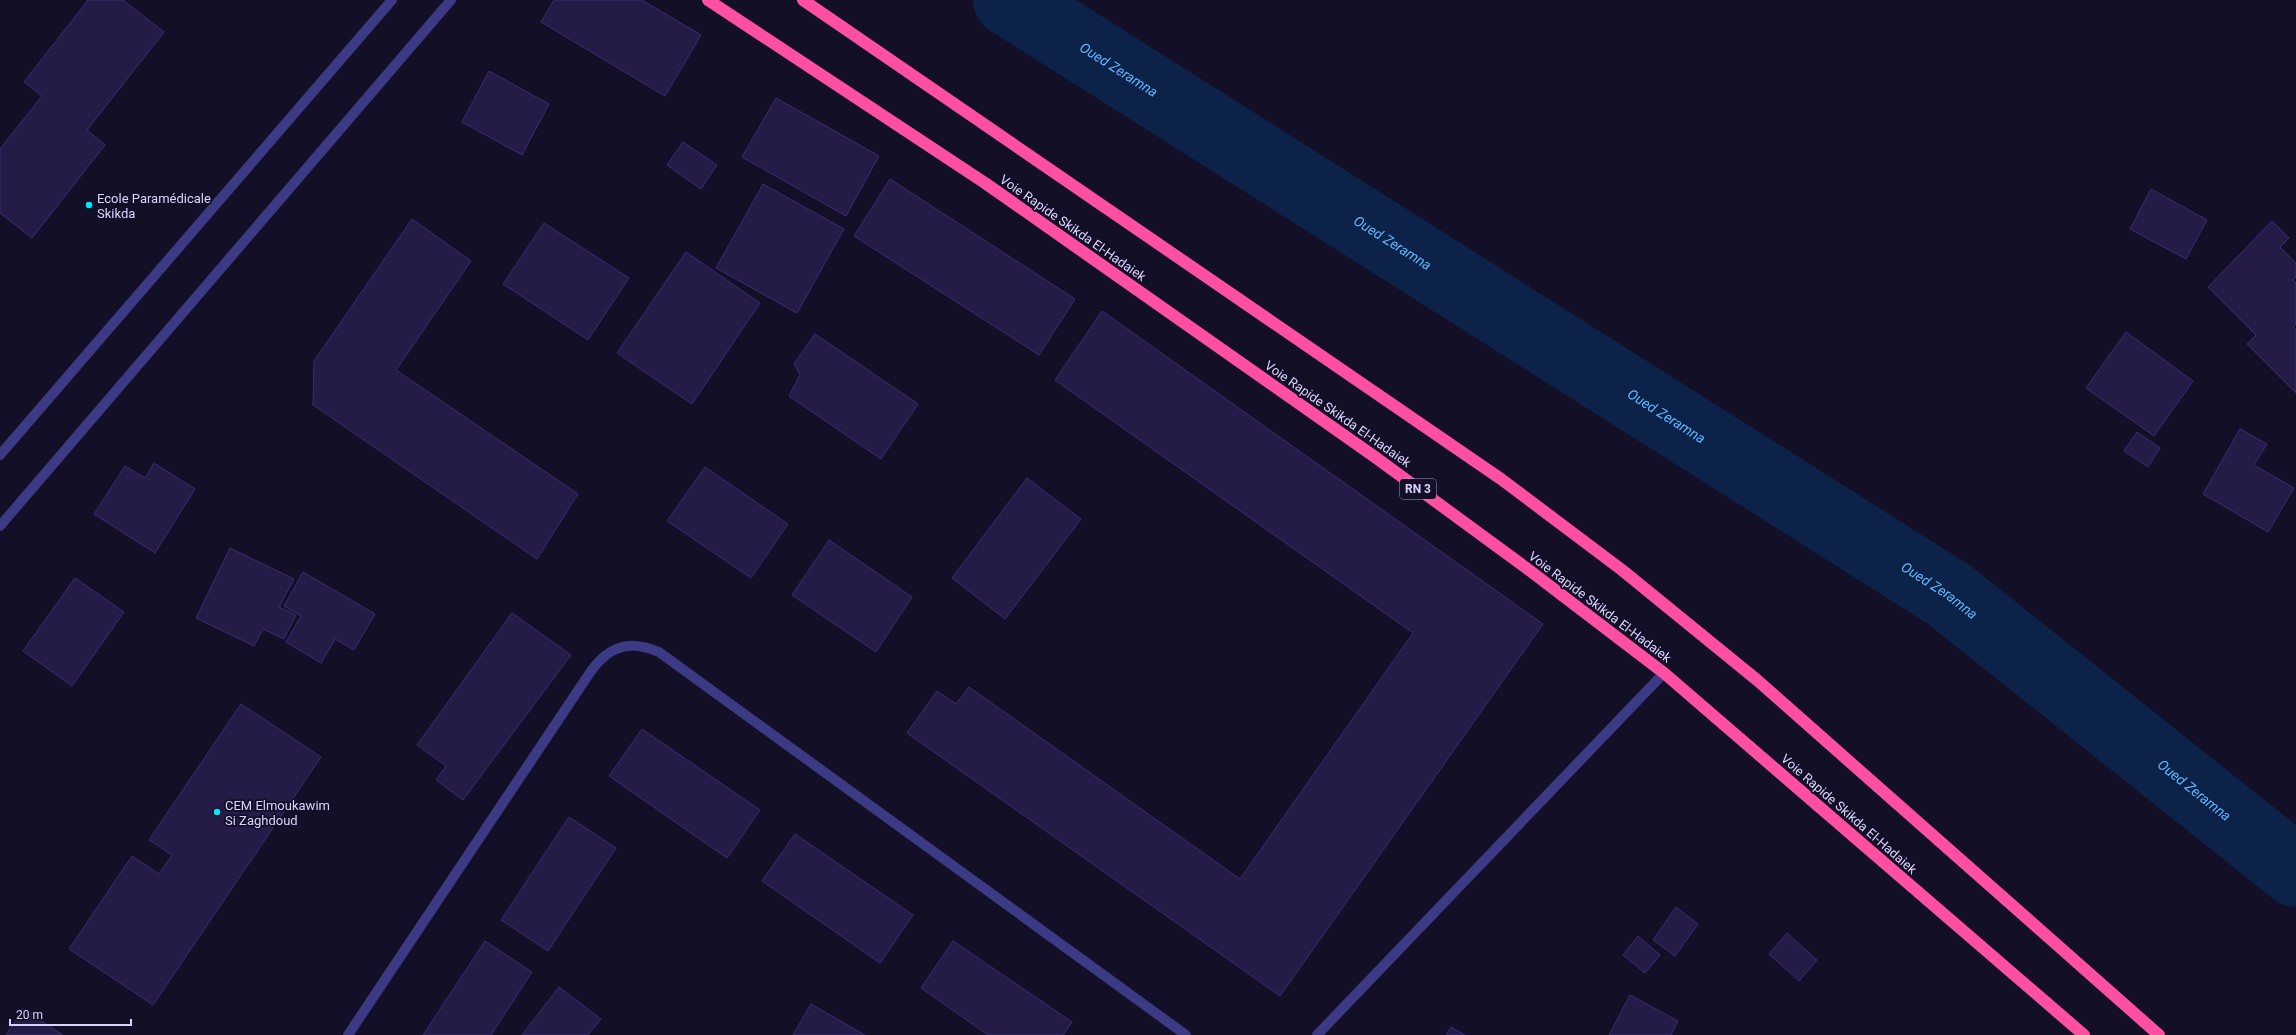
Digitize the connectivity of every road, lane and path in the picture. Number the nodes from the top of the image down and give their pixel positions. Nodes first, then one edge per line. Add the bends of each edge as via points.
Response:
1 (392, 0) edge
2 (451, 0) edge
3 (708, 0) edge
4 (803, 0) edge
5 (0, 455) edge
6 (0, 526) edge
7 (1664, 673) junction
8 (348, 1035) edge
9 (1186, 1035) edge
10 (1317, 1035) edge
11 (2084, 1035) edge
12 (2159, 1035) edge

1 - 5 street
2 - 6 street
3 - 7 highway, Voie Rapide Skikda El-Hadaiek / RN 3 via 985,183 1375,457
4 - 12 highway via 1501,479 1622,570 1769,691
7 - 10 street
7 - 11 highway, Voie Rapide Skikda El-Hadaiek / RN 3
8 - 9 street via 600,658 614,649 644,646 659,652

